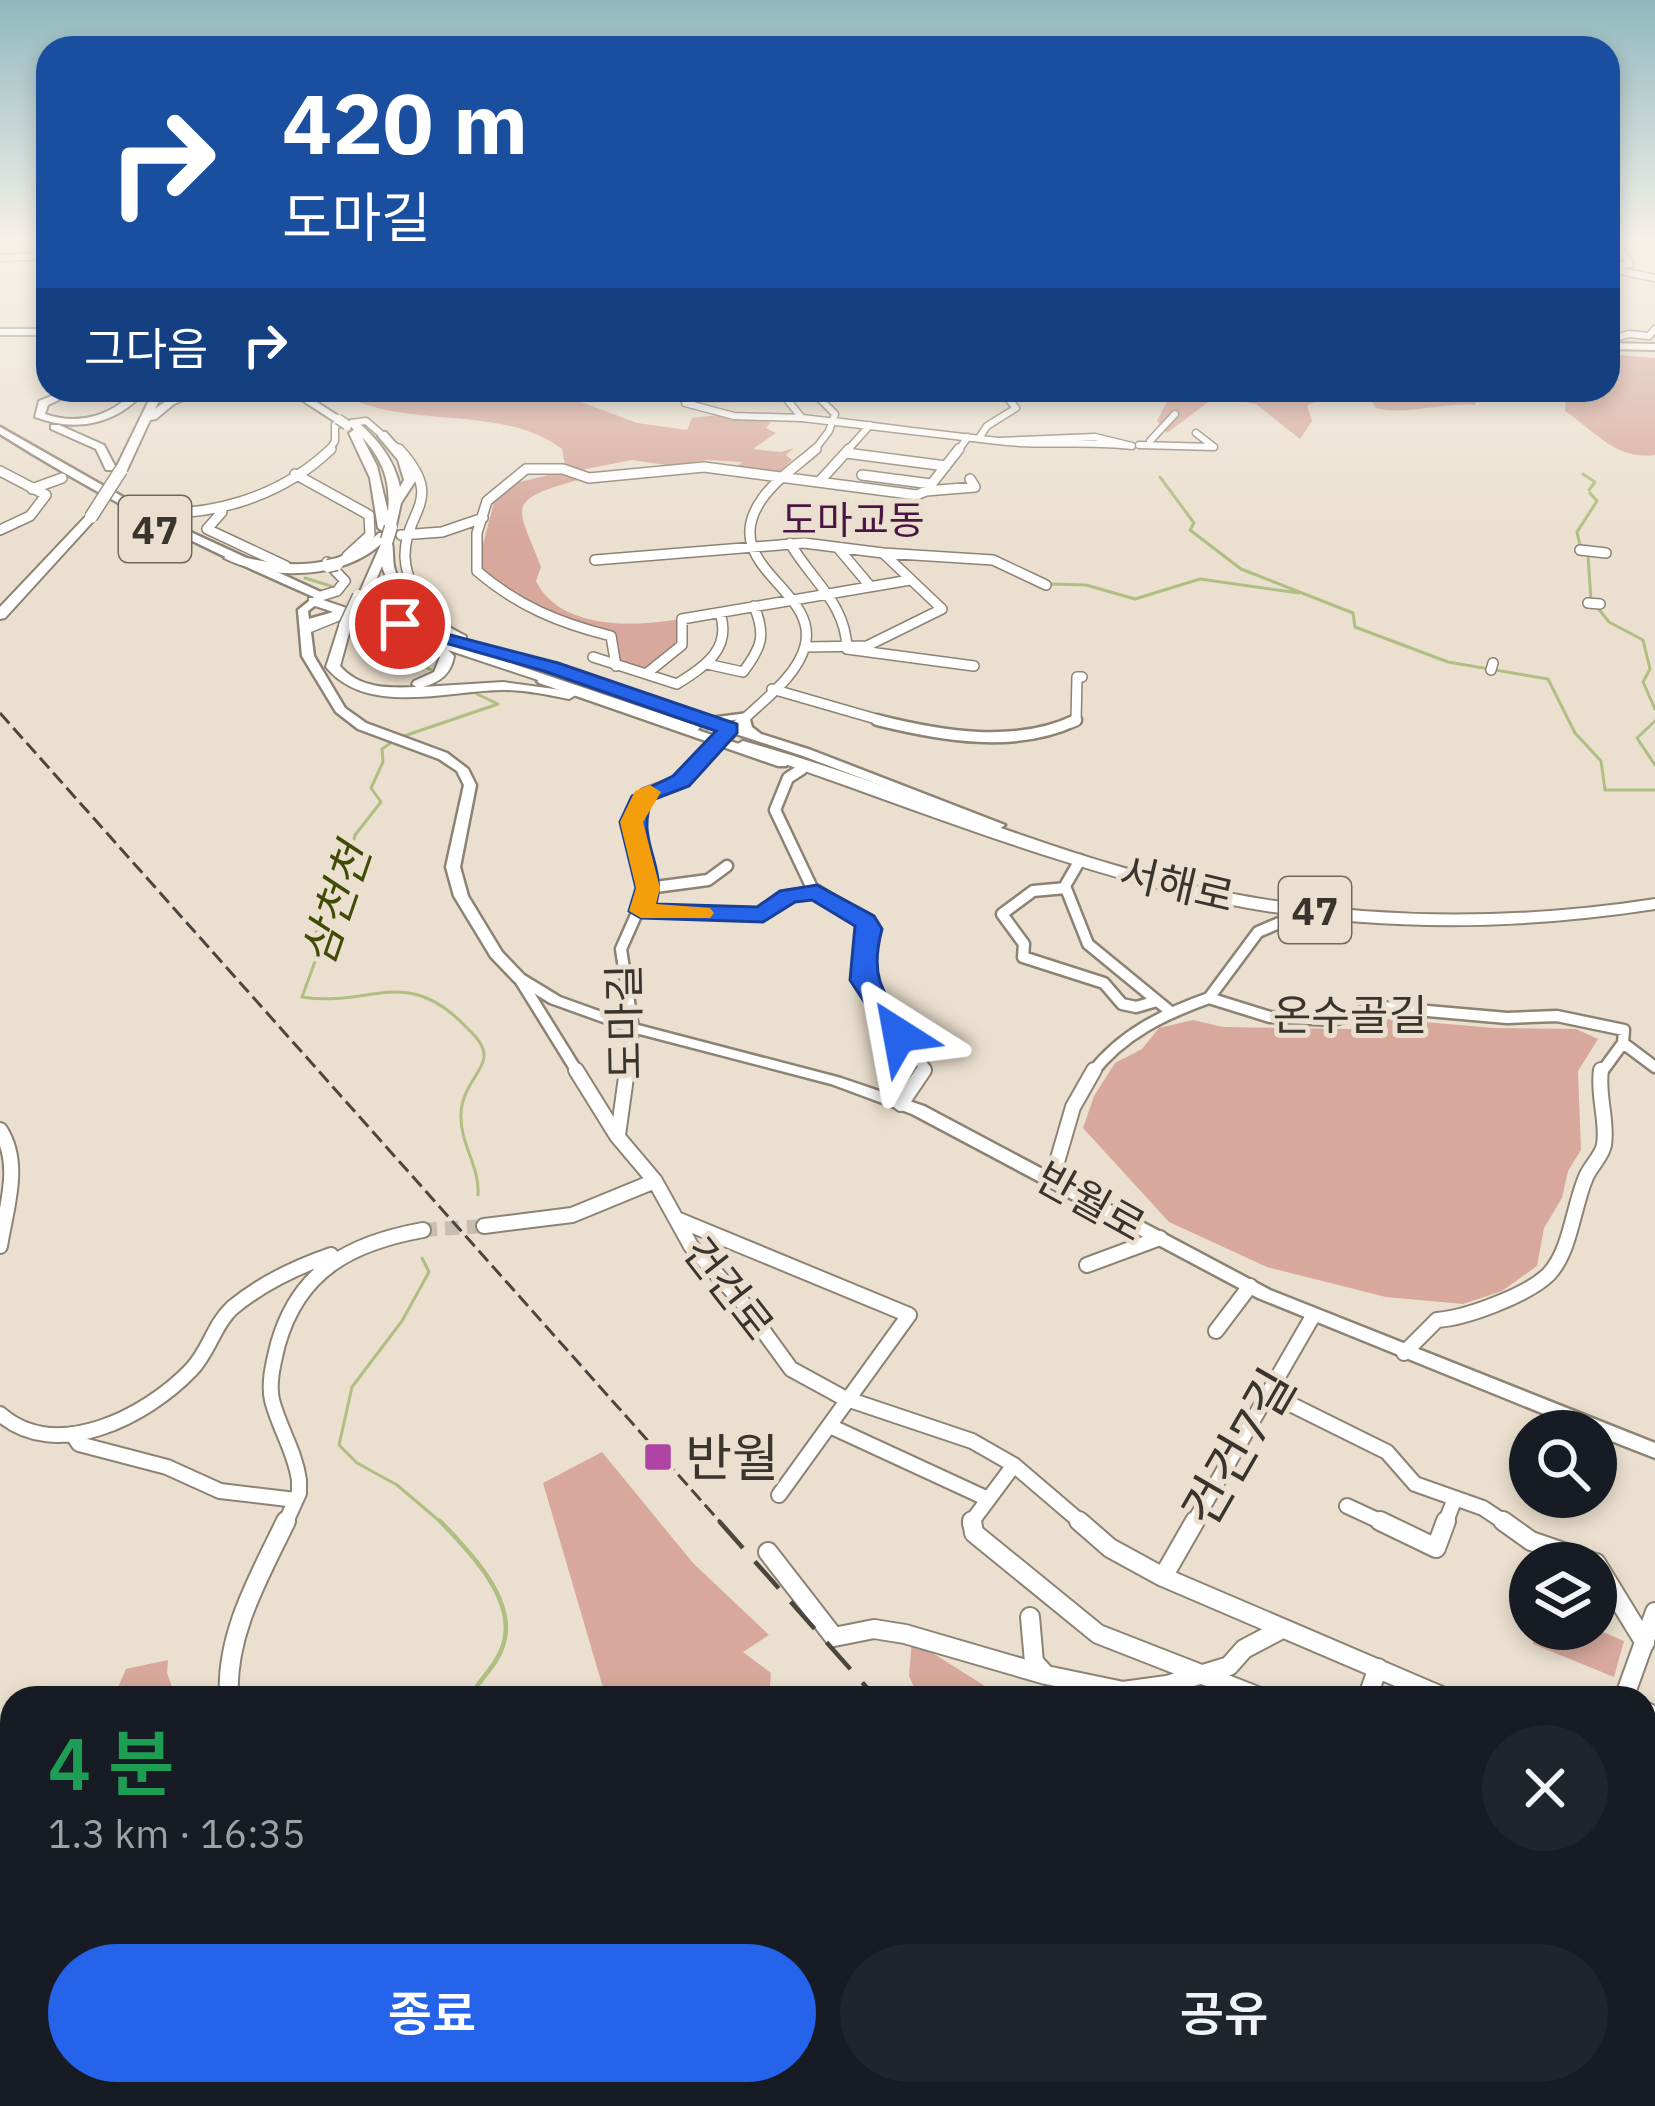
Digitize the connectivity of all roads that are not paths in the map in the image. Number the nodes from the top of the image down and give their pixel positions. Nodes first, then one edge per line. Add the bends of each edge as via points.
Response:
1 (1620, 343) edge
2 (1655, 350) edge
3 (41, 402) edge
4 (45, 402) edge
5 (134, 402) edge
6 (145, 402) edge
7 (147, 402) edge
8 (175, 402) edge
9 (315, 402) edge
10 (687, 402) edge
11 (732, 402) edge
12 (760, 402) edge
13 (791, 402) edge
14 (827, 402) edge
15 (1011, 402) edge
16 (1174, 414) dead end
17 (739, 416) junction
18 (802, 418) junction
19 (770, 419) junction
20 (346, 421) junction
21 (834, 421) junction
22 (870, 425) junction
23 (0, 430) edge
24 (1196, 433) dead end
25 (138, 434) junction
26 (382, 434) junction
27 (972, 437) junction
28 (5, 442) edge
29 (846, 453) junction
30 (875, 461) junction
31 (116, 469) junction
32 (943, 469) junction
33 (862, 475) junction
34 (3, 476) edge
35 (297, 476) junction
36 (62, 478) junction
37 (784, 478) junction
38 (970, 479) dead end
39 (819, 482) junction
40 (852, 486) junction
41 (929, 488) junction
42 (31, 490) junction
43 (399, 500) junction
44 (134, 510) junction
45 (212, 511) junction
46 (86, 516) junction
47 (483, 518) junction
48 (0, 530) edge
49 (408, 535) junction
50 (381, 536) junction
51 (200, 543) junction
52 (790, 543) junction
53 (753, 545) junction
54 (838, 548) junction
55 (1580, 550) dead end
56 (883, 553) junction
57 (1606, 553) dead end
58 (230, 558) junction
59 (595, 560) dead end
60 (331, 564) junction
61 (345, 581) junction
62 (911, 581) junction
63 (1046, 585) dead end
64 (870, 586) junction
65 (829, 593) junction
66 (357, 596) junction
67 (794, 599) junction
68 (0, 603) edge
69 (1588, 603) dead end
70 (1600, 604) dead end
71 (754, 607) junction
72 (310, 612) junction
73 (720, 613) junction
74 (0, 615) edge
75 (348, 622) junction
76 (440, 628) junction
77 (401, 631) junction
78 (476, 647) junction
79 (806, 647) junction
80 (847, 650) junction
81 (593, 657) dead end
82 (520, 664) junction
83 (707, 664) junction
84 (616, 666) junction
85 (974, 666) dead end
86 (646, 674) junction
87 (1082, 676) dead end
88 (772, 689) junction
89 (598, 701) junction
90 (744, 716) junction
91 (696, 724) junction
92 (730, 729) junction
93 (738, 742) junction
94 (808, 753) junction
95 (802, 769) junction
96 (993, 826) junction
97 (1080, 860) junction
98 (727, 866) dead end
99 (648, 888) junction
100 (1066, 888) junction
101 (817, 892) junction
102 (1655, 893) edge
103 (1655, 904) edge
104 (641, 911) junction
105 (1279, 922) dead end
106 (519, 978) junction
107 (1209, 998) junction
108 (1157, 1001) junction
109 (1172, 1013) junction
110 (633, 1028) junction
111 (1624, 1042) junction
112 (1655, 1067) edge
113 (901, 1104) junction
114 (0, 1130) edge
115 (617, 1136) junction
116 (1052, 1179) junction
117 (655, 1181) junction
118 (678, 1220) junction
119 (484, 1226) tunnel mouth
120 (423, 1230) tunnel mouth
121 (1160, 1238) junction
122 (0, 1246) edge
123 (337, 1253) junction
124 (1087, 1264) dead end
125 (284, 1275) junction
126 (1250, 1286) junction
127 (286, 1308) junction
128 (1313, 1316) junction
129 (1216, 1331) dead end
130 (1404, 1353) junction
131 (1270, 1394) junction
132 (844, 1398) junction
133 (0, 1414) edge
134 (832, 1427) junction
135 (72, 1434) junction
136 (1655, 1451) edge
137 (1014, 1465) junction
138 (779, 1495) dead end
139 (1455, 1498) junction
140 (988, 1499) junction
141 (296, 1500) junction
142 (1347, 1506) dead end
143 (1534, 1542) edge
144 (768, 1552) dead end
145 (1163, 1577) junction
146 (1617, 1597) edge
147 (1655, 1612) edge
148 (1030, 1617) dead end
149 (1282, 1629) junction
150 (1645, 1643) junction
151 (1378, 1668) junction
152 (1204, 1674) junction
153 (1046, 1676) junction
154 (226, 1686) edge
155 (1101, 1686) edge
156 (1143, 1686) edge
157 (1233, 1686) edge
158 (1371, 1686) edge
159 (1419, 1686) edge
160 (1629, 1686) edge

1 - 2 highway
3 - 31 highway via 34,416 93,442
4 - 5 highway via 39,415 68,422
6 - 31 highway
7 - 25 highway
8 - 25 highway
9 - 20 highway
10 - 17 street
11 - 17 street
12 - 19 street
13 - 18 street
14 - 21 street
15 - 27 street via 1016,408
16 - 24 street via 1144,443 1214,446
17 - 19 street
18 - 19 street
18 - 21 street
20 - 43 highway via 380,445
20 - 50 highway via 368,452 382,501
21 - 22 street
21 - 37 street
22 - 27 street
22 - 29 street
23 - 28 main road, 47
25 - 31 highway
26 - 35 street via 366,421 335,425 330,450
26 - 43 highway via 408,471
26 - 49 street via 403,450 417,478 422,506
27 - 27 street via 1019,444 1132,446 1117,440
27 - 32 street
28 - 36 main road, 47
28 - 44 main road, 47
29 - 30 street
29 - 39 street
30 - 32 street
30 - 33 street
31 - 46 highway, bridge
32 - 41 street
33 - 40 street
33 - 41 street
34 - 42 street
35 - 45 street
35 - 50 street via 358,506
35 - 60 street via 222,512 207,529 278,565
36 - 42 street
36 - 72 main road, 건건로 / 47 via 288,590
37 - 39 street
37 - 47 street via 697,467 589,478 526,470 487,501
37 - 53 street via 756,506
38 - 41 street via 975,488
39 - 40 street
40 - 41 street via 917,495
42 - 48 street via 46,495 30,516
43 - 50 highway
44 - 45 street
44 - 51 main road, 47
45 - 51 street via 195,528
46 - 68 highway
46 - 74 highway
47 - 49 street
47 - 84 street via 474,560 485,580 557,623 611,636
49 - 50 street
49 - 76 street via 412,586
50 - 60 highway
50 - 66 highway
50 - 76 highway via 384,564 405,603
51 - 58 main road, 47
52 - 53 street
52 - 54 street
52 - 65 street
53 - 59 street
53 - 67 street
54 - 56 street
54 - 64 street
55 - 57 street
56 - 62 street
56 - 63 street via 994,560
58 - 60 highway via 271,568
58 - 72 main road, 47
60 - 61 street
61 - 66 street
61 - 72 street
62 - 64 street
62 - 80 street via 941,610 900,634
64 - 65 street
65 - 67 street
65 - 80 street via 845,618
66 - 75 highway, bridge
67 - 71 street
67 - 79 street
69 - 70 street
71 - 73 street
71 - 83 street via 764,632 751,664 743,672
72 - 75 highway, 47
72 - 75 street
72 - 75 main road
72 - 78 highway, 47
72 - 106 main road, 건건로 via 308,656 340,710 462,769 470,785 453,867 460,896
73 - 83 street via 725,640
73 - 86 street via 682,619 684,644
75 - 77 highway, 47
75 - 77 highway via 340,666 350,679 389,688 440,675 447,656
75 - 89 highway via 333,667 365,689 505,686
76 - 78 highway
77 - 82 highway, 47
78 - 82 highway, 47
79 - 80 street
79 - 88 street
80 - 85 street
81 - 84 street
82 - 89 main road, 47
82 - 91 highway, 47
83 - 86 street via 677,684
84 - 86 street
87 - 88 street via 1076,721 1001,736 882,720
88 - 90 street
89 - 91 main road, 47
90 - 91 main road
90 - 92 street
90 - 94 main road via 751,733
91 - 92 main road, 47
91 - 93 main road, 47
92 - 93 main road, 서해로 / 47
93 - 94 main road, 서해로 / 47
93 - 95 main road, 서해로 / 47
93 - 96 highway, 47
93 - 99 street via 643,796 631,824
94 - 96 main road, 서해로 / 47
95 - 96 main road, 서해로 / 47
95 - 101 street via 780,788 775,810
96 - 97 highway, 서해로 / 47
96 - 102 highway, 서해로 / 47 via 1174,881 1352,909 1500,913
97 - 100 street
97 - 103 highway, 서해로 / 47 via 1226,898 1406,918 1540,917
98 - 99 street via 708,880
99 - 104 street, 도마길
100 - 108 street via 1088,944
100 - 108 street via 1034,891 1002,914 1020,937 1023,957 1104,983 1122,1004
101 - 104 street via 788,896 763,914
101 - 113 street via 869,929 863,980 924,1067
104 - 110 street, 도마길 via 621,949
105 - 107 street via 1258,932
106 - 110 main road, 반월로
106 - 115 street, 건건로
107 - 109 street
107 - 111 street, 온수골길 via 1270,1017 1333,1020 1382,1007 1557,1016 1624,1030
108 - 109 street
109 - 116 street via 1133,1030 1087,1078
110 - 113 main road, 반월로
110 - 115 street, 도마길
111 - 112 street, 온수골길
111 - 130 street via 1602,1066 1604,1145 1548,1275 1493,1305 1437,1320
113 - 116 main road, 반월로
114 - 122 street via 10,1144 12,1177
115 - 117 street, 건건로
116 - 121 main road, 반월로
117 - 118 street, 건건로
117 - 119 street via 573,1218
118 - 132 street, 건건로 via 790,1369
118 - 132 street via 909,1315
120 - 123 street
121 - 124 street
121 - 126 main road, 반월로
123 - 125 street
123 - 127 street
125 - 127 street
125 - 135 street via 221,1317 195,1366 168,1390 127,1418
126 - 128 main road, 반월로
126 - 129 street
127 - 141 street via 272,1401 301,1467
128 - 130 main road, 반월로
128 - 131 street, 건건7길
130 - 136 main road, 반월로
131 - 139 street via 1361,1436 1415,1484
131 - 145 street, 건건7길
132 - 134 street
132 - 137 street, 건건로 via 973,1441
133 - 135 street via 26,1436
134 - 138 street
134 - 140 street
135 - 141 street via 79,1444 167,1467 220,1491
137 - 140 street
137 - 145 street, 건건로 via 1110,1548
139 - 142 street via 1436,1548
139 - 143 street
140 - 152 street via 970,1524 974,1533 1098,1634
141 - 154 street via 230,1646
144 - 153 street via 834,1637 874,1629 905,1634
145 - 149 street, 건건로
146 - 150 street
147 - 150 street
148 - 153 street via 1034,1662
149 - 151 street, 건건로
149 - 152 street
150 - 160 street
151 - 158 street
151 - 159 street, 건건로
152 - 156 street
152 - 157 street
153 - 155 street

